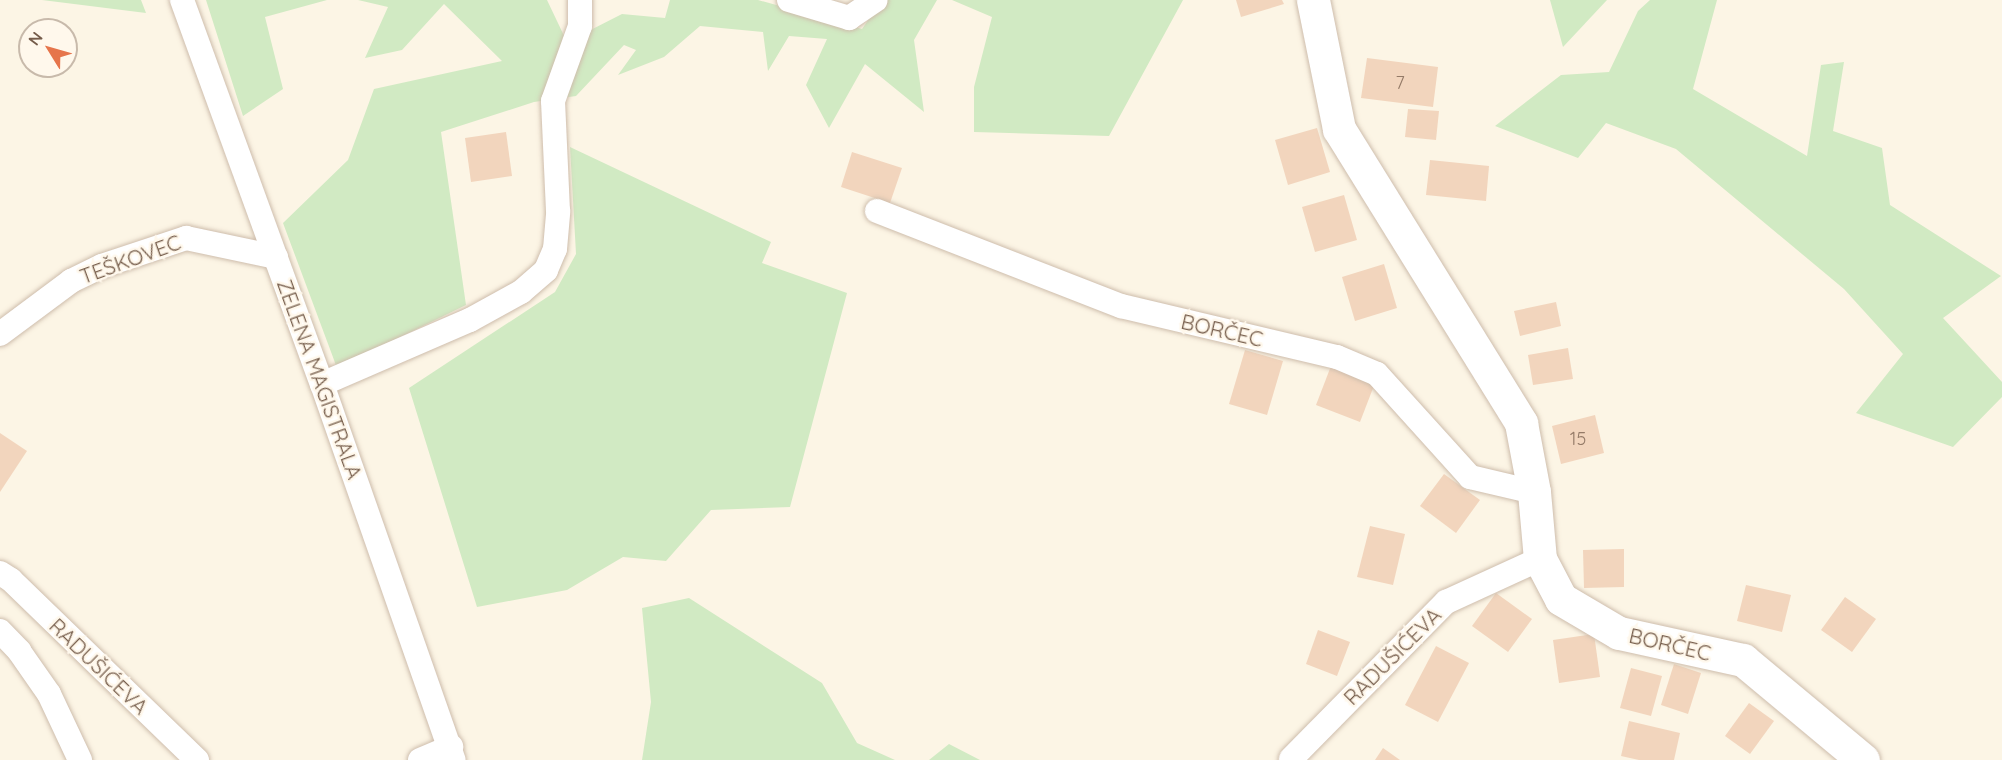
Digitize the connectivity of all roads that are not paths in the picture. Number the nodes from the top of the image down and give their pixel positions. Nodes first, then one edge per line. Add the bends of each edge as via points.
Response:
1 (182, 0) edge
2 (580, 0) edge
3 (789, 0) edge
4 (876, 0) edge
5 (1312, 0) edge
6 (877, 211) dead end
7 (276, 257) junction
8 (0, 334) edge
9 (322, 384) junction
10 (1534, 492) junction
11 (1540, 559) junction
12 (0, 573) edge
13 (0, 631) edge
14 (453, 753) edge
15 (1291, 759) edge
16 (80, 760) edge
17 (196, 760) edge
18 (420, 760) edge
19 (1863, 760) edge

1 - 7 street, ZELENA MAGISTRALA
2 - 9 street via 580,26 553,101 558,211 555,249 546,270 521,292 470,320
3 - 4 street via 849,18
5 - 10 street, BORČEC via 1340,129 1521,423
6 - 10 street, BORČEC via 1121,306 1337,357 1377,374 1470,477
7 - 8 street, TEŠKOVEC via 186,238 71,280
7 - 9 street, ZELENA MAGISTRALA
9 - 14 street, ZELENA MAGISTRALA
10 - 11 street, BORČEC
11 - 15 street, RADUŠIĆEVA via 1446,602
11 - 19 street, BORČEC via 1561,599 1619,633 1743,660
12 - 17 street, RADUŠIĆEVA
13 - 16 street via 50,694
14 - 18 street

